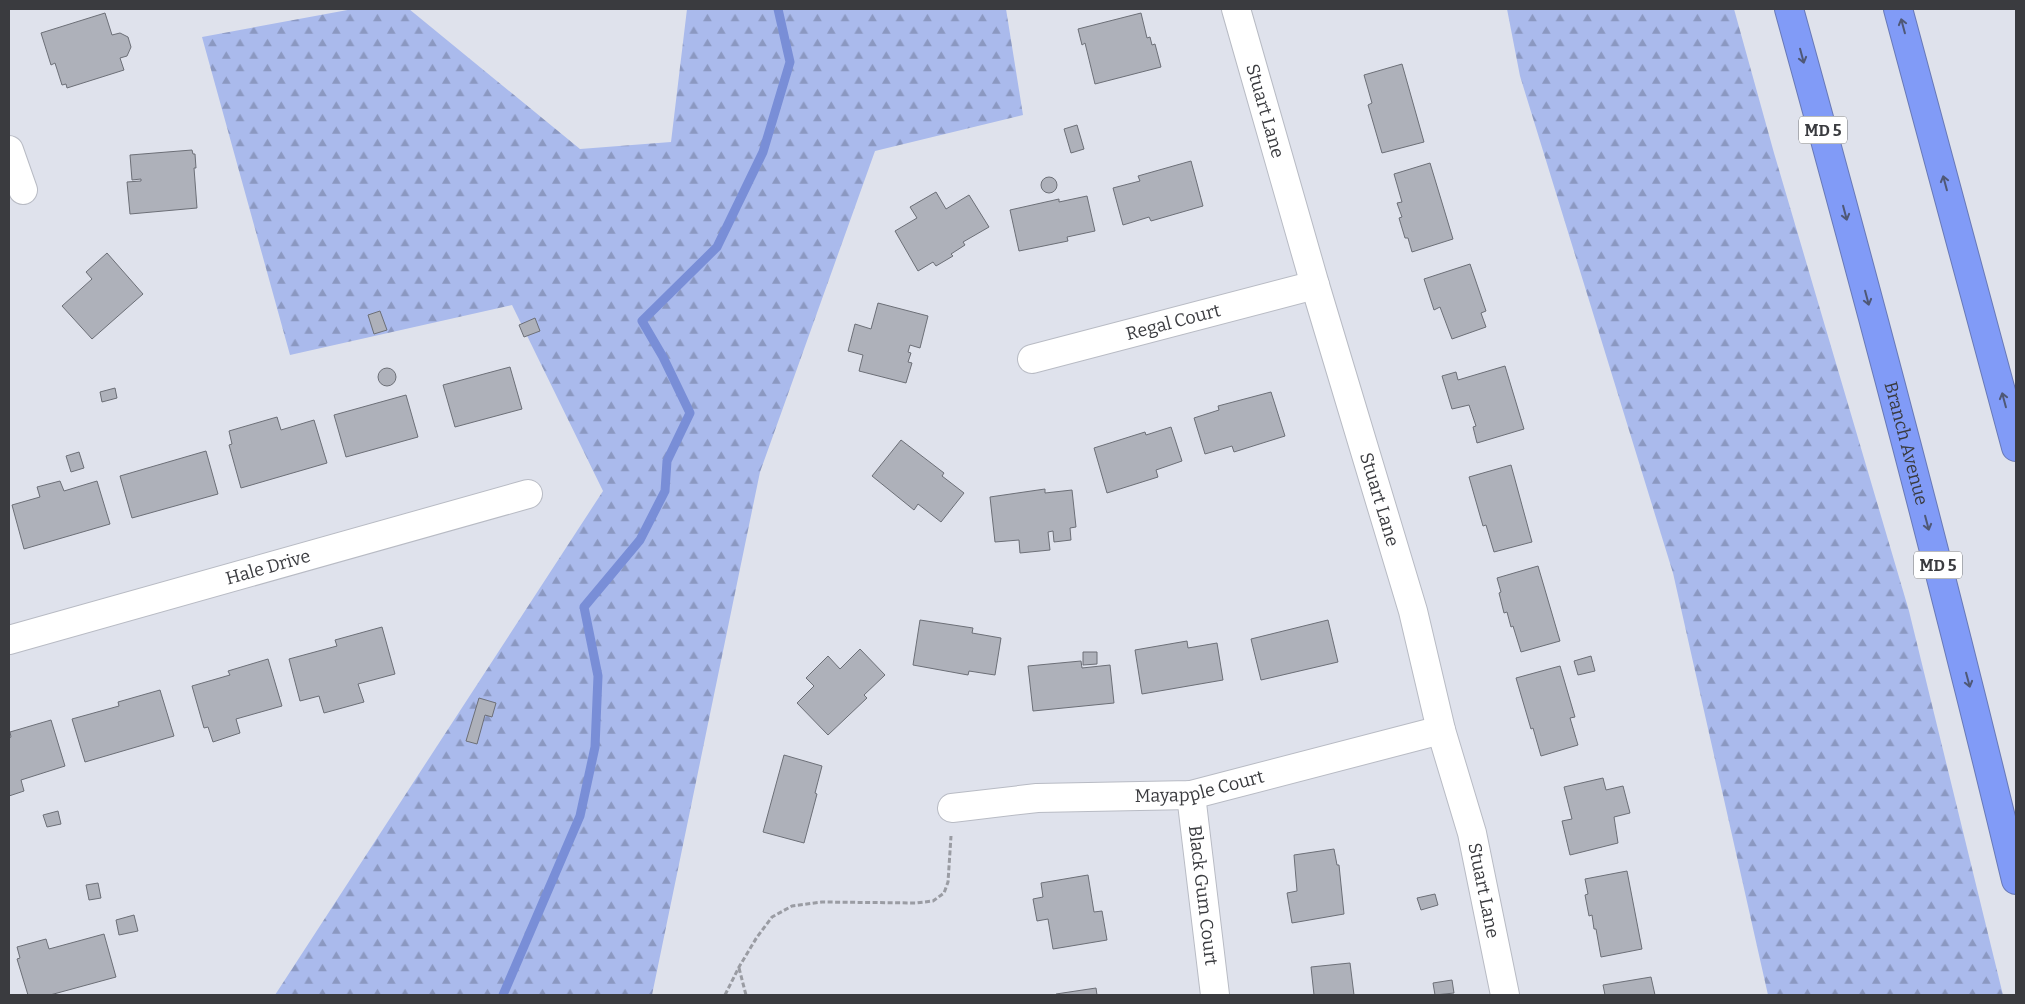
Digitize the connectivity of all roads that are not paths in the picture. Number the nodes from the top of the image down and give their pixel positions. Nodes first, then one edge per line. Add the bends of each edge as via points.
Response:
1 (1236, 9) edge
2 (1789, 9) edge
3 (1898, 9) edge
4 (9, 150) edge
5 (22, 190) dead end
6 (1315, 285) junction
7 (1032, 359) dead end
8 (2016, 447) edge
9 (528, 494) dead end
10 (9, 640) edge
11 (1442, 730) junction
12 (1190, 795) junction
13 (952, 808) road end
14 (2016, 880) edge
15 (1215, 995) edge
16 (1505, 995) edge

1 - 6 street, Stuart Lane
2 -> 14 highway, Branch Avenue / MD 5 via 1974,701
8 -> 3 highway
4 - 5 street
6 - 7 street, Regal Court
6 - 11 street, Stuart Lane via 1413,611
9 - 10 street, Hale Drive
11 - 12 street, Mayapple Court
11 - 16 street, Stuart Lane via 1472,833
12 - 13 street, Mayapple Court via 1037,798
12 - 15 street, Black Gum Court

